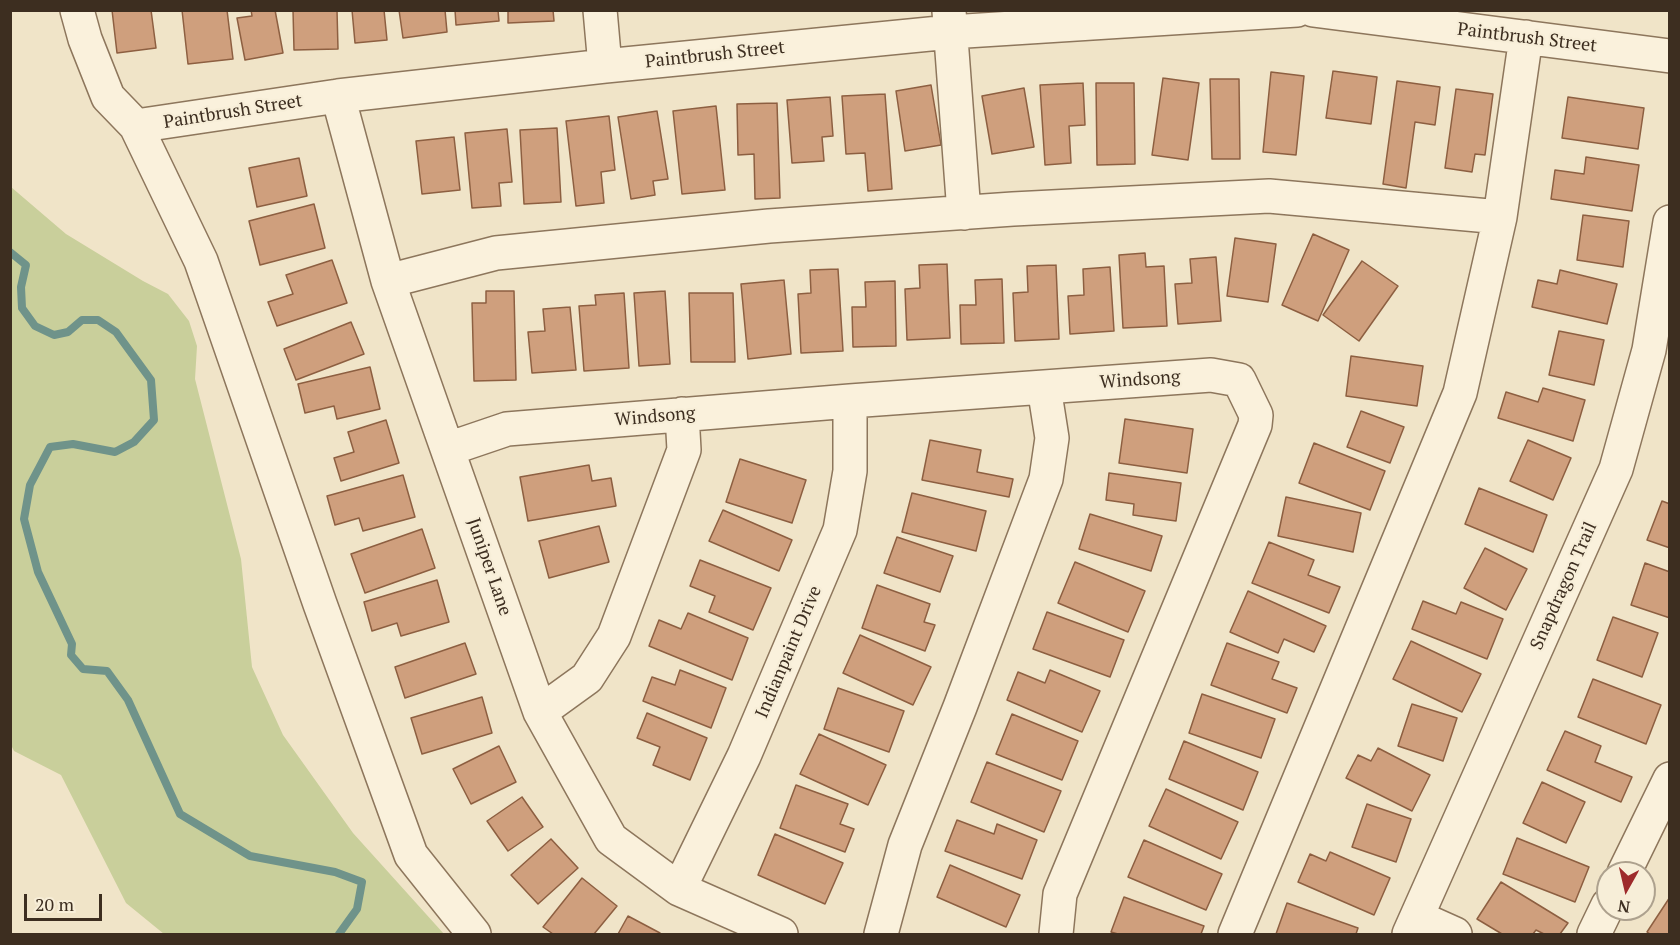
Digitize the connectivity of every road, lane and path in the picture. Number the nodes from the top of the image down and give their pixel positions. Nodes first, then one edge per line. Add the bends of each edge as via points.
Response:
1 (77, 10) edge
2 (600, 10) edge
3 (1297, 10) edge
4 (1313, 10) edge
5 (950, 21) edge
6 (1526, 37) junction
7 (1670, 56) edge
8 (605, 66) junction
9 (338, 96) junction
10 (136, 126) junction
11 (964, 213) junction
12 (1500, 217) junction
13 (1670, 222) edge
14 (388, 281) junction
15 (1044, 387) junction
16 (850, 401) junction
17 (682, 414) junction
18 (448, 449) junction
19 (540, 712) junction
20 (1670, 779) edge
21 (1630, 861) edge
22 (679, 889) junction
23 (1413, 926) edge
24 (474, 934) edge
25 (781, 934) edge
26 (881, 934) edge
27 (1056, 934) edge
28 (1235, 934) edge
29 (1455, 934) edge

1 - 10 street via 108,97
2 - 8 street
3 - 5 street, Paintbrush Street
4 - 6 street, Paintbrush Street
5 - 8 street, Paintbrush Street
5 - 11 street
6 - 7 street, Paintbrush Street
6 - 12 street
8 - 9 street, Paintbrush Street
9 - 10 street, Paintbrush Street
9 - 14 street, Juniper Lane
10 - 24 street via 201,261 411,855
11 - 12 street via 1269,195
11 - 14 street via 769,226 496,253
12 - 28 street via 1460,393
13 - 23 street, Snapdragon Trail via 1649,350 1616,469
14 - 18 street, Juniper Lane
15 - 16 street, Windsong
15 - 26 street via 1052,438 1046,479 905,845
15 - 27 street, Windsong via 1211,375 1239,380 1256,415 1207,544 1060,894
16 - 17 street, Windsong
16 - 22 street, Indianpaint Drive via 850,471 840,530 744,756
17 - 18 street, Windsong via 507,429
17 - 19 street via 684,450 614,636 587,678
18 - 19 street, Juniper Lane
19 - 22 street, Juniper Lane via 611,839
20 - 21 street
22 - 25 street, Juniper Lane
23 - 29 street

